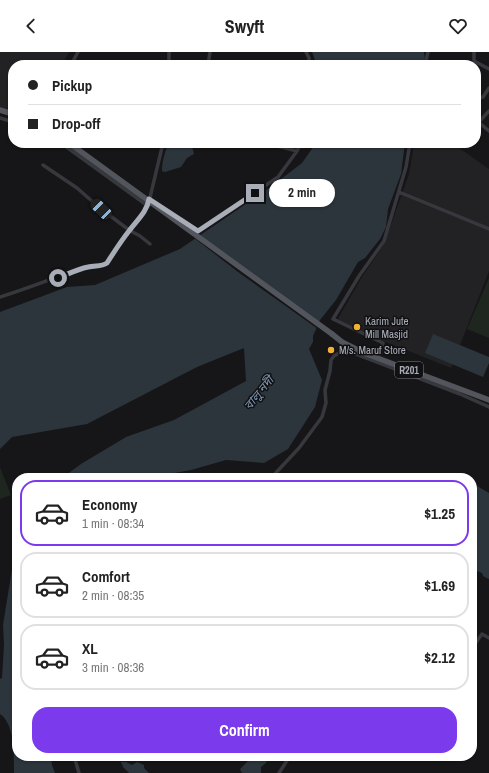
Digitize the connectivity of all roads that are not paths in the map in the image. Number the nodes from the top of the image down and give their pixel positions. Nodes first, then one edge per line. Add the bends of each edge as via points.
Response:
1 (489, 88) edge
2 (481, 98) edge
3 (489, 111) edge
4 (481, 118) edge
5 (481, 124) edge
6 (489, 131) edge
7 (68, 148) edge
8 (76, 148) edge
9 (162, 148) edge
10 (285, 148) edge
11 (298, 148) edge
12 (409, 148) edge
13 (297, 151) junction
14 (43, 165) dead end
15 (399, 192) junction
16 (149, 199) junction
17 (148, 206) junction
18 (489, 228) edge
19 (129, 230) junction
20 (150, 244) dead end
21 (0, 297) edge
22 (379, 355) dead end
23 (489, 400) edge
24 (489, 407) edge
25 (276, 473) edge
26 (489, 638) edge
27 (477, 641) edge
28 (75, 761) edge
29 (287, 761) edge
30 (79, 773) edge
31 (279, 773) edge

1 - 2 street
3 - 4 street
5 - 6 street
7 - 17 street
8 - 23 main road, R201, bridge via 342,342 364,353
9 - 16 street
10 - 13 street
11 - 13 street
12 - 15 street
13 - 16 street via 278,177 198,231
14 - 19 street via 77,188
15 - 18 street
15 - 22 street via 384,241 333,319 383,343
16 - 17 street
17 - 19 street
19 - 20 street
19 - 21 street via 107,263 76,270
24 - 25 street via 351,352 338,353 331,360 322,417
26 - 27 street via 482,634
28 - 30 street
29 - 31 street

